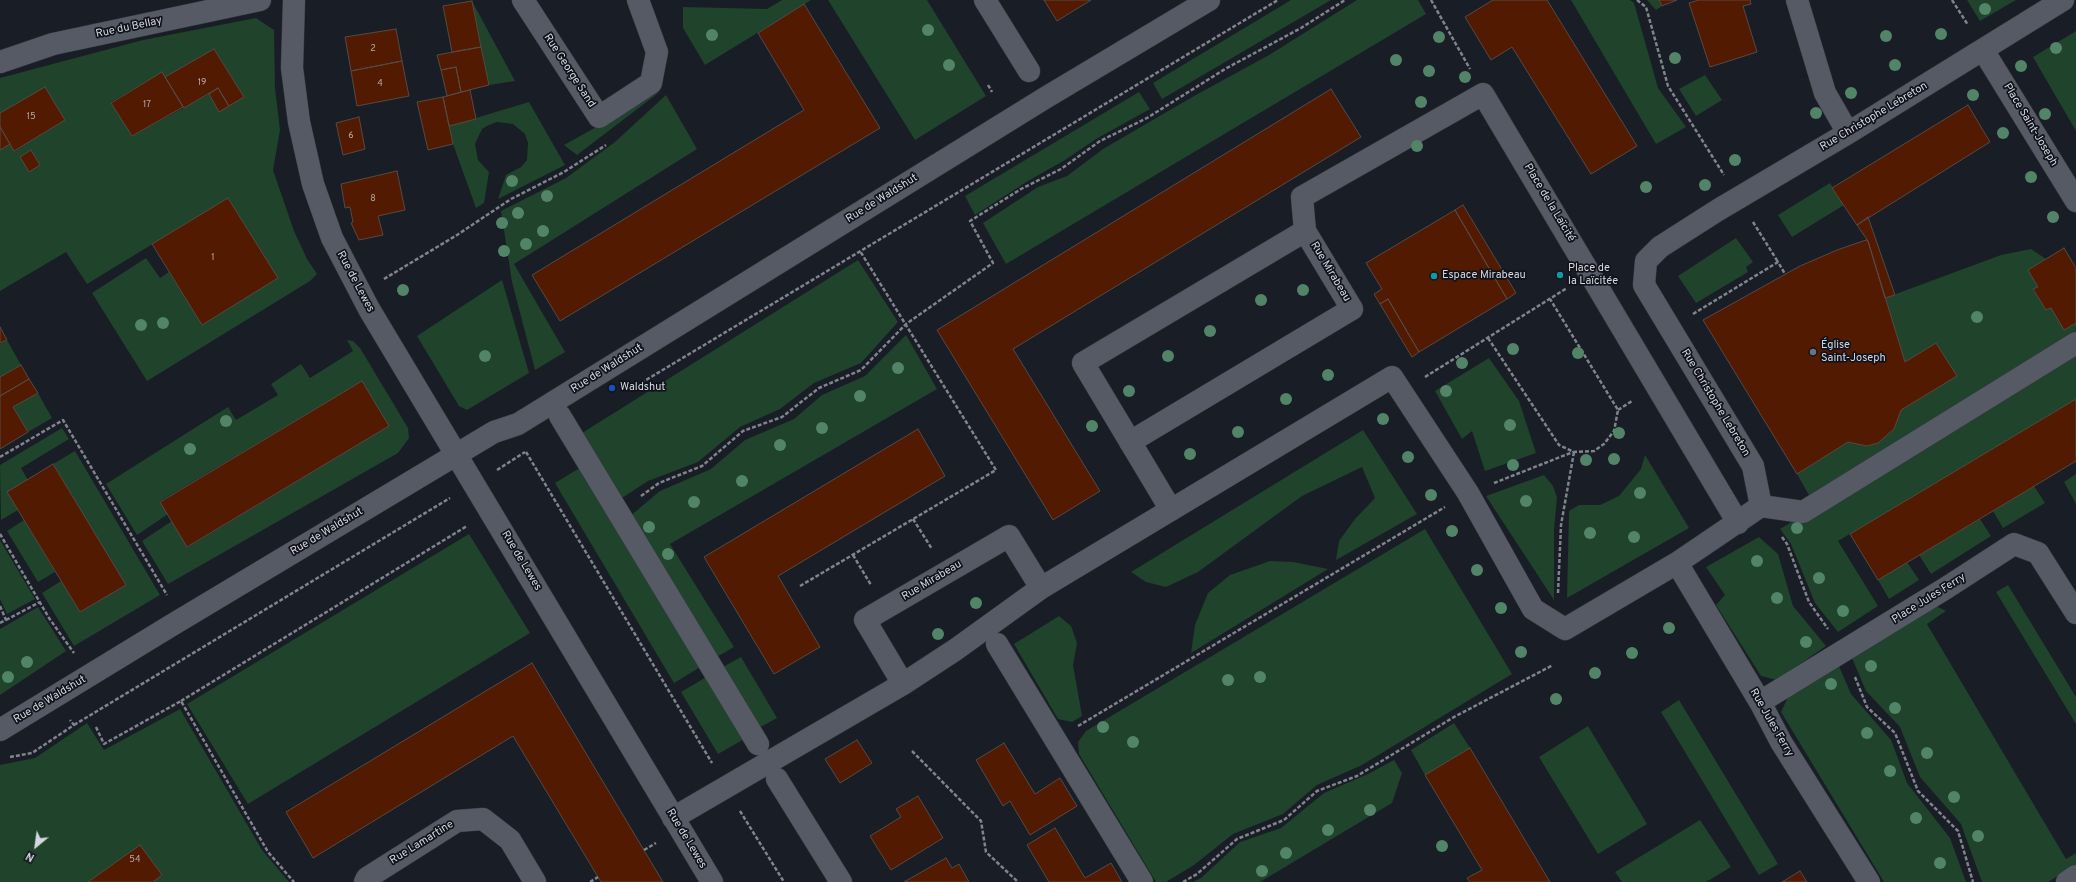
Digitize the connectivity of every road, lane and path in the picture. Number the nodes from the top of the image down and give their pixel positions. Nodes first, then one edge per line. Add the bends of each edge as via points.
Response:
1 (260, 0) edge
2 (294, 0) edge
3 (523, 0) edge
4 (638, 0) edge
5 (985, 0) edge
6 (1209, 0) edge
7 (1278, 0) edge
8 (1345, 0) edge
9 (1431, 0) edge
10 (1637, 0) edge
11 (1797, 0) edge
12 (2063, 0) edge
13 (1186, 6) edge
14 (1983, 50) junction
15 (0, 62) edge
16 (1029, 71) dead end
17 (988, 85) dead end
18 (992, 92) dead end
19 (1483, 94) junction
20 (1848, 133) junction
21 (611, 140) dead end
22 (1724, 175) dead end
23 (2076, 201) edge
24 (1751, 219) dead end
25 (1305, 231) junction
26 (860, 251) junction
27 (1778, 262) junction
28 (1591, 273) junction
29 (1785, 274) dead end
30 (377, 283) dead end
31 (1550, 299) junction
32 (1688, 317) dead end
33 (906, 324) junction
34 (1488, 338) junction
35 (2076, 343) edge
36 (1419, 380) dead end
37 (629, 390) dead end
38 (563, 422) joint
39 (1130, 442) junction
40 (526, 452) junction
41 (1574, 452) junction
42 (457, 454) junction
43 (0, 457) edge
44 (490, 474) dead end
45 (1491, 485) dead end
46 (1468, 493) junction
47 (453, 496) dead end
48 (1761, 506) junction
49 (1171, 510) junction
50 (618, 513) junction
51 (913, 519) junction
52 (1738, 522) junction
53 (471, 524) dead end
54 (1779, 533) dead end
55 (0, 534) edge
56 (853, 555) junction
57 (1677, 563) junction
58 (947, 572) junction
59 (800, 586) dead end
60 (1041, 588) junction
61 (1558, 596) dead end
62 (170, 599) dead end
63 (40, 602) junction
64 (0, 606) edge
65 (885, 609) junction
66 (2076, 613) edge
67 (6, 620) junction
68 (0, 623) edge
69 (1831, 634) dead end
70 (997, 644) dead end
71 (74, 654) dead end
72 (1553, 665) dead end
73 (1854, 674) dead end
74 (903, 684) junction
75 (181, 701) junction
76 (1760, 702) junction
77 (74, 725) dead end
78 (96, 727) dead end
79 (0, 730) edge
80 (1055, 740) junction
81 (758, 744) dead end
82 (912, 751) dead end
83 (777, 780) dead end
84 (725, 786) junction
85 (673, 818) junction
86 (663, 838) dead end
87 (644, 850) dead end
88 (2076, 876) edge
89 (598, 877) dead end
90 (527, 879) edge
91 (294, 882) edge
92 (365, 882) edge
93 (590, 882) edge
94 (712, 882) edge
95 (784, 882) edge
96 (841, 882) edge
97 (1018, 882) edge
98 (1142, 882) edge
99 (1183, 882) edge
100 (1868, 882) edge
101 (1973, 882) edge
102 (2067, 882) edge

1 - 15 street, Rue du Bellay via 53,44
2 - 42 street, Rue de Lewes via 292,68 299,122 313,184 332,238 369,309
3 - 4 street, Rue George Sand via 599,117 651,83 657,52
5 - 16 street
6 - 13 street, Rue de Waldshut
7 - 26 path
8 - 33 path via 1301,28 1225,69 1147,118 1100,141 1062,169 1021,190 970,222 993,263
9 - 19 path
10 - 22 path via 1646,7 1668,86
11 - 20 street via 1825,93
12 - 14 street, Rue Christophe Lebreton
13 - 42 street, Rue de Waldshut via 1045,98 518,424 494,432
14 - 20 street, Rue Christophe Lebreton
14 - 23 street, Place Saint-Joseph
17 - 18 path
19 - 25 street via 1302,197
19 - 28 street, Place de la Laïcité
20 - 48 street, Rue Christophe Lebreton via 1718,210 1660,247 1646,261 1644,285 1753,466
21 - 30 path via 564,172 511,199
24 - 27 path
25 - 39 street, Rue Mirabeau via 1352,309
25 - 39 street, Rue Mirabeau via 1083,363
26 - 33 path
26 - 37 path
27 - 29 path
27 - 32 path
28 - 31 path
28 - 52 street, Place de la Laïcité
31 - 34 path
31 - 41 path via 1618,410 1614,430 1604,444 1594,451
33 - 50 path via 861,370 818,388 782,417 743,431 702,466 659,483
33 - 51 path via 996,470
34 - 36 path
34 - 41 path via 1559,445
35 - 48 street via 1803,512
38 - 40 path
38 - 50 street
39 - 49 street, Rue Mirabeau
40 - 44 path
40 - 84 path
41 - 45 path
41 - 61 path via 1561,525
42 - 79 street, Rue de Waldshut
42 - 85 street, Rue de Lewes
43 - 62 path via 63,420
46 - 49 street via 1392,377
46 - 57 street via 1533,609 1565,629
46 - 80 path
47 - 77 path
48 - 52 street
49 - 60 street
50 - 81 street
51 - 56 path
51 - 58 path
52 - 57 street
53 - 75 path
54 - 69 path via 1787,544 1809,602
55 - 63 path
56 - 59 path
56 - 65 path
57 - 76 street, Rue Jules Ferry
58 - 60 street, Rue Mirabeau via 1009,536
58 - 65 street, Rue Mirabeau
60 - 74 street
63 - 67 path
63 - 71 path
64 - 67 path
65 - 74 street, Rue Mirabeau via 866,620
66 - 76 street, Place Jules Ferry via 2038,553 2014,544
67 - 68 path
70 - 80 street
72 - 99 path via 1454,717 1357,776 1317,790 1284,820 1237,838 1197,874
73 - 101 path via 1867,707 1895,733 1918,791 1958,831
74 - 84 street via 770,763
75 - 78 path via 104,744
75 - 91 path via 268,852
76 - 100 street, Rue Jules Ferry via 1781,742
80 - 98 street
82 - 97 path via 980,821 986,852
83 - 96 street
84 - 85 street
84 - 95 path
85 - 94 street, Rue de Lewes
86 - 87 path
88 - 102 street
89 - 93 path
90 - 92 street, Rue Lamartine via 510,840 483,819 457,821 367,878

